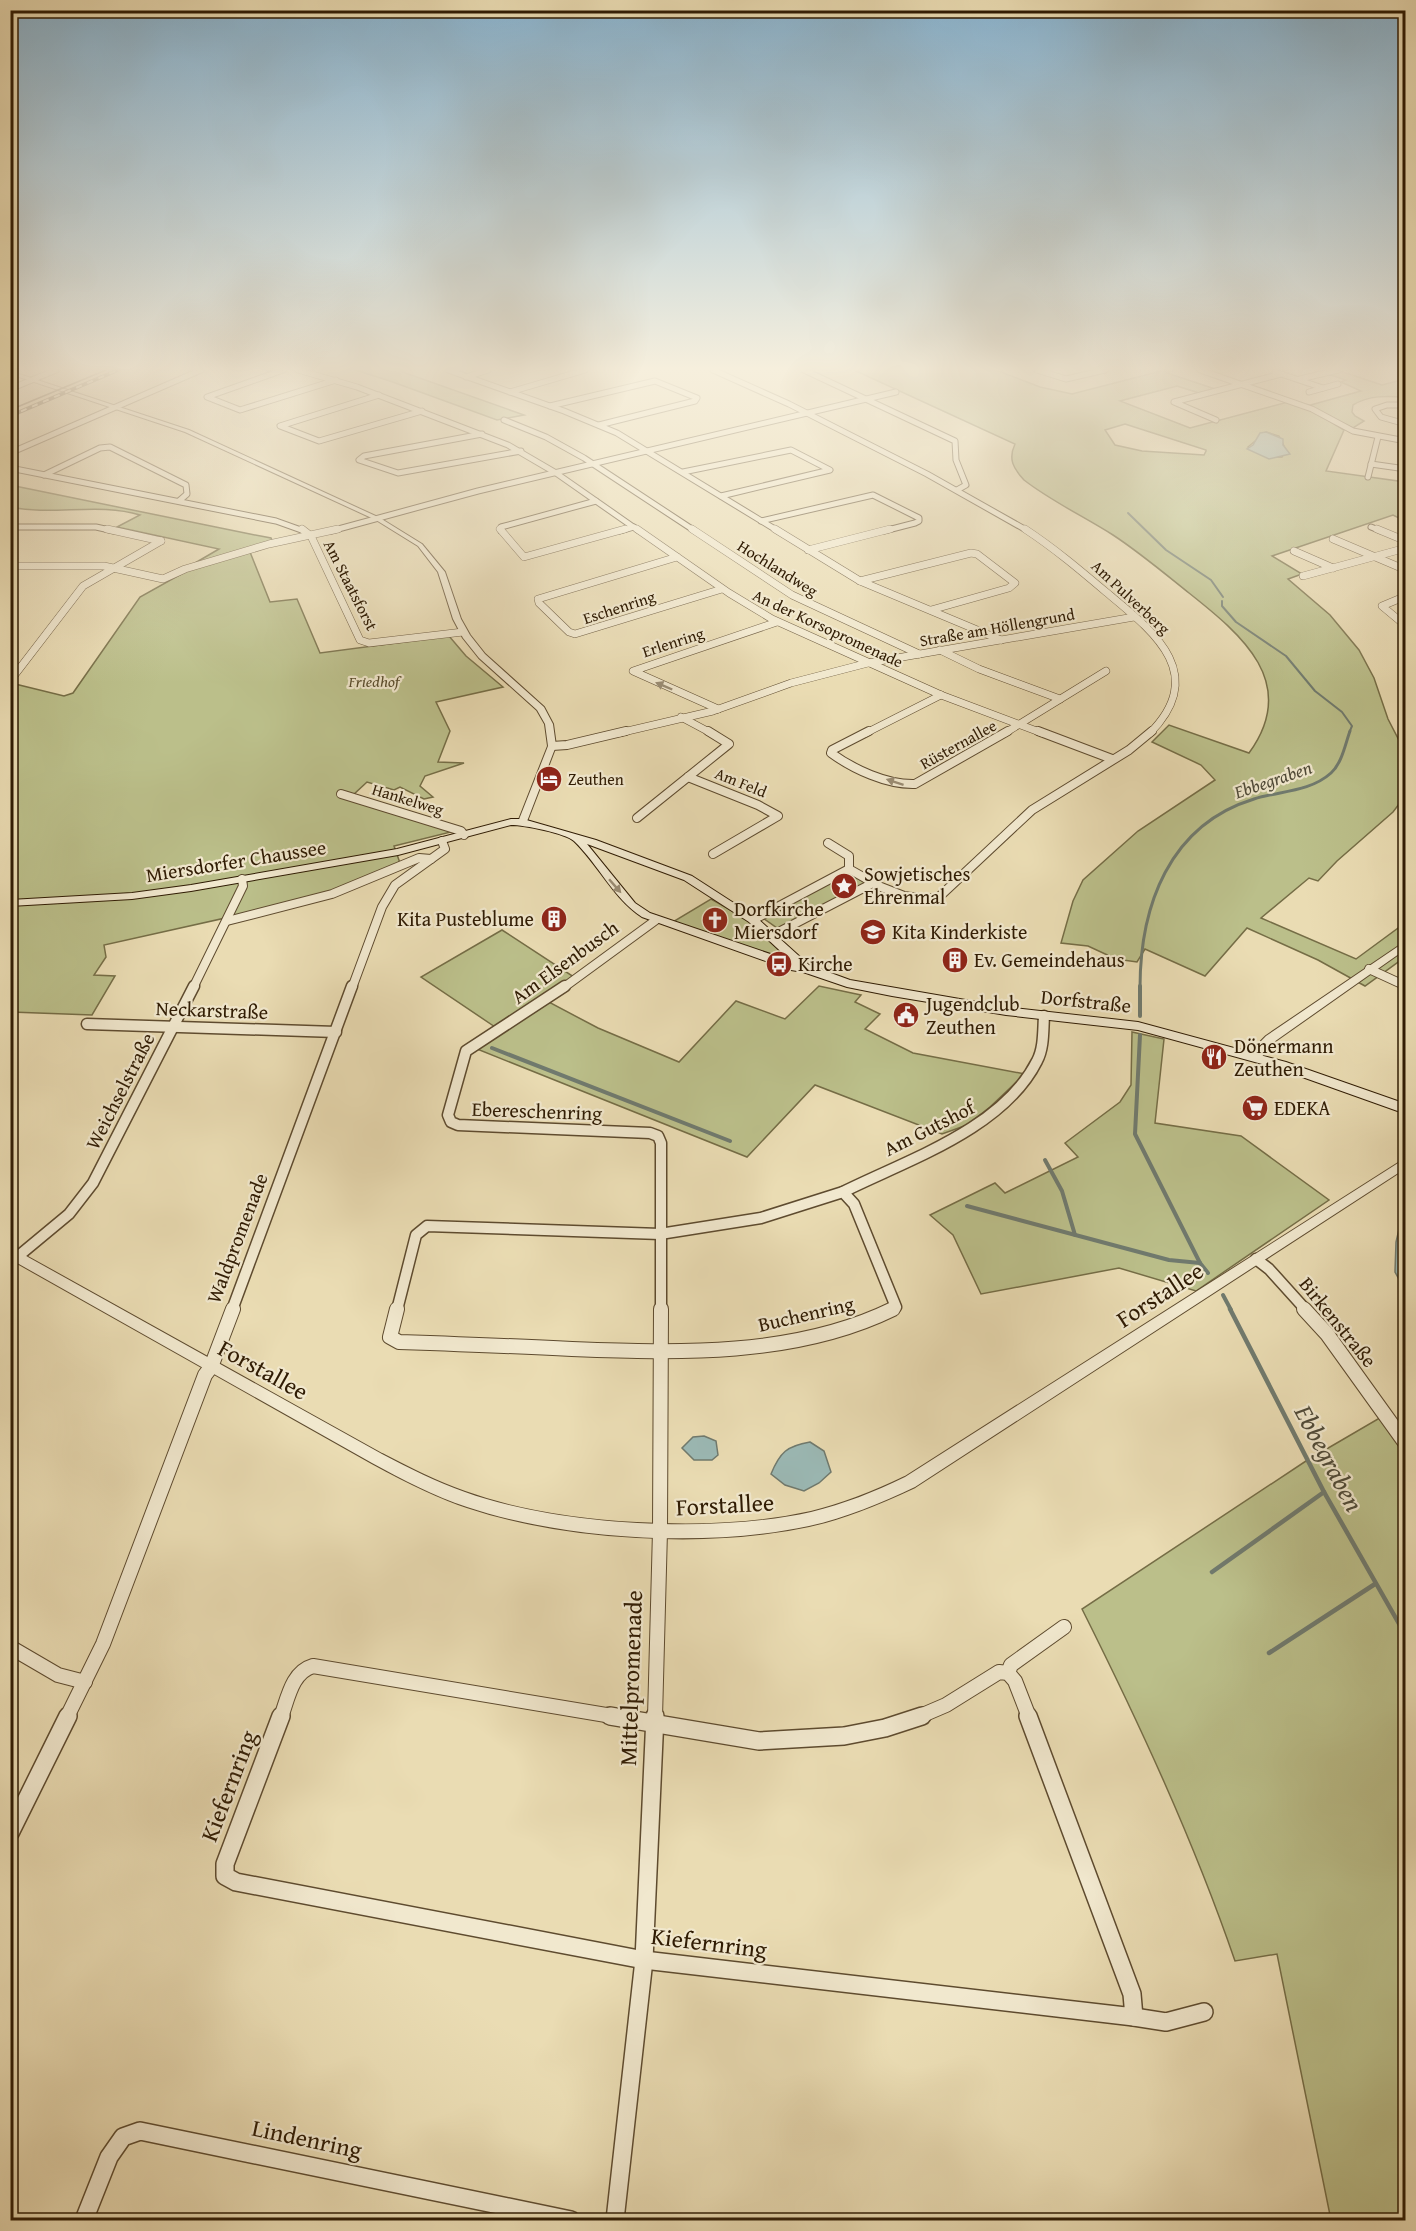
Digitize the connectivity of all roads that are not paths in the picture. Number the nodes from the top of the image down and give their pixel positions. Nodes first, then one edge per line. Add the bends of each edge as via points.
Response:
1 (40, 474) edge
2 (164, 474) edge
3 (280, 474) edge
4 (551, 474) edge
5 (558, 474) edge
6 (609, 474) edge
7 (686, 474) edge
8 (813, 474) edge
9 (927, 474) edge
10 (962, 474) edge
11 (44, 475) joint
12 (957, 490) junction
13 (721, 496) junction
14 (179, 501) junction
15 (596, 501) junction
16 (378, 519) junction
17 (761, 521) junction
18 (10, 527) edge
19 (634, 527) junction
20 (1371, 527) dead end
21 (311, 536) junction
22 (1333, 539) dead end
23 (1406, 541) edge
24 (1406, 548) edge
25 (808, 550) junction
26 (1294, 551) dead end
27 (677, 557) junction
28 (1375, 557) junction
29 (10, 566) edge
30 (114, 568) junction
31 (1333, 568) junction
32 (1406, 570) edge
33 (1303, 576) dead end
34 (860, 581) junction
35 (723, 589) junction
36 (1406, 596) edge
37 (931, 610) junction
38 (1134, 617) junction
39 (777, 622) junction
40 (1406, 626) edge
41 (463, 632) junction
42 (1001, 640) junction
43 (940, 650) junction
44 (919, 654) junction
45 (868, 663) junction
46 (1106, 670) dead end
47 (10, 681) edge
48 (941, 695) junction
49 (1060, 699) junction
50 (718, 709) junction
51 (681, 717) junction
52 (1021, 724) junction
53 (552, 746) junction
54 (1112, 759) junction
55 (688, 777) junction
56 (340, 795) dead end
57 (637, 818) dead end
58 (523, 822) junction
59 (464, 835) junction
60 (578, 840) junction
61 (442, 841) junction
62 (828, 843) dead end
63 (713, 854) dead end
64 (431, 859) junction
65 (849, 869) junction
66 (242, 879) junction
67 (873, 883) junction
68 (10, 903) edge
69 (656, 920) junction
70 (753, 920) junction
71 (227, 921) junction
72 (771, 936) junction
73 (1406, 944) edge
74 (805, 968) junction
75 (1369, 969) junction
76 (1406, 986) edge
77 (1044, 1016) junction
78 (87, 1024) dead end
79 (173, 1026) junction
80 (336, 1032) junction
81 (495, 1033) joint
82 (1256, 1058) junction
83 (1406, 1109) edge
84 (658, 1136) joint
85 (1406, 1162) edge
86 (843, 1192) junction
87 (660, 1234) junction
88 (13, 1257) edge
89 (1257, 1259) junction
90 (661, 1352) junction
91 (211, 1366) junction
92 (1406, 1444) edge
93 (660, 1531) junction
94 (1064, 1627) dead end
95 (10, 1647) edge
96 (1008, 1673) junction
97 (85, 1682) junction
98 (655, 1724) junction
99 (10, 1833) edge
100 (644, 1960) junction
101 (1204, 2012) dead end
102 (1134, 2017) junction
103 (84, 2220) edge
104 (571, 2220) edge
105 (615, 2220) edge

1 - 11 street, Am Staatsforst
2 - 14 street via 186,485 188,494
3 - 16 street
4 - 16 street
5 - 15 street, An der Korsopromenade
6 - 44 street, Hochlandweg via 792,595
7 - 13 street
8 - 13 street
9 - 12 street, Am Pulverberg
10 - 12 street via 966,485
11 - 14 street, Am Staatsforst
12 - 38 street, Am Pulverberg via 1059,553
13 - 17 street
14 - 21 street, Am Staatsforst via 292,525
15 - 19 street, An der Korsopromenade
15 - 19 street via 500,530 524,557
16 - 21 street
16 - 41 street via 409,536 429,555 441,572
17 - 25 street
17 - 25 street via 873,495 920,521
18 - 30 street via 96,527 161,541
19 - 27 street, An der Korsopromenade
20 - 23 street
21 - 30 street via 269,544 162,579
21 - 41 street, Am Staatsforst via 360,640 369,643
22 - 28 street
24 - 28 street
25 - 34 street
26 - 31 street
27 - 35 street, An der Korsopromenade
27 - 35 street, Eschenring via 543,597 538,603 569,632 582,634
28 - 31 street
28 - 32 street
29 - 30 street
30 - 47 street via 83,586
31 - 33 street
34 - 37 street
34 - 37 street via 971,553 1015,583
35 - 39 street, An der Korsopromenade
36 - 40 street via 1382,606
37 - 42 street
38 - 42 street, Straße am Höllengrund
38 - 54 street, Am Pulverberg via 1168,654 1174,669 1175,693 1167,713 1153,731
39 - 45 street, An der Korsopromenade
50 -> 39 street, Erlenring via 633,671
41 - 53 street via 482,656 541,709 549,724
42 - 43 street, Straße am Höllengrund
43 - 44 street, Straße am Höllengrund
43 - 49 street
44 - 45 street, Straße am Höllengrund
45 - 48 street, An der Korsopromenade
45 - 50 street, Straße am Höllengrund via 791,683
46 - 49 street, Rüsternallee
48 - 52 street, An der Korsopromenade
52 -> 48 street, Rüsternallee via 911,785 894,783 831,753
49 - 52 street, Rüsternallee
50 - 51 street, Straße am Höllengrund
51 - 53 street, Straße am Höllengrund
51 - 55 street, Am Feld via 729,744
52 - 54 street, An der Korsopromenade
53 - 58 street
54 - 67 street, Am Pulverberg via 1033,810 939,897 920,900
55 - 57 street, Am Feld
55 - 63 street, Am Feld via 778,816
56 - 59 street, Hankelweg via 410,814
58 - 59 main road, Dorfstraße
58 - 60 main road, Dorfstraße
59 - 61 main road, Miersdorfer Chaussee
60 -> 69 main road, Dorfstraße via 631,904
60 - 70 main road, Dorfstraße via 688,878
61 - 64 street, Waldpromenade via 444,849
61 - 66 main road, Miersdorfer Chaussee
62 - 65 street, Am Pulverberg via 849,856
64 - 71 street via 419,858 332,894
64 - 80 street, Waldpromenade via 389,893
65 - 67 street, Am Pulverberg
65 - 70 street
66 - 68 main road, Miersdorfer Chaussee via 160,893
66 - 71 street, Weichselstraße via 242,890
67 - 72 street
69 - 74 main road, Dorfstraße
69 - 81 street, Am Elsenbusch
70 - 72 main road, Dorfstraße
71 - 79 street, Weichselstraße
72 - 74 main road, Dorfstraße
73 - 75 street
74 - 77 main road, Dorfstraße via 870,988
75 - 76 street
75 - 82 street via 1270,1039
77 - 82 main road, Dorfstraße via 1124,1024
77 - 86 street, Am Gutshof via 1036,1064 1026,1081 997,1111 970,1129
78 - 79 street, Neckarstraße
79 - 80 street, Neckarstraße
79 - 88 street, Weichselstraße via 89,1189 69,1214
80 - 91 street, Waldpromenade
81 - 84 street, Ebereschenring via 466,1051 448,1115 451,1122
82 - 83 main road, Dorfstraße
84 - 87 street, Mittelpromenade
85 - 89 street, Forstallee
86 - 87 street, Buchenring via 761,1218
86 - 90 street, Buchenring via 854,1204 896,1307 808,1338 747,1347
87 - 90 street, Mittelpromenade
87 - 90 street, Buchenring via 427,1226 416,1235 389,1333 393,1341 399,1342
88 - 91 street, Forstallee
89 - 92 street, Birkenstraße via 1327,1334
89 - 93 street, Forstallee via 937,1467 891,1492 844,1511 790,1524
90 - 93 street, Mittelpromenade
91 - 93 street, Forstallee via 405,1474 446,1492 489,1507 554,1521
91 - 97 street, Waldpromenade
93 - 98 street, Mittelpromenade
94 - 96 street, Kiefernring via 1011,1665
95 - 97 street via 58,1675
96 - 98 street, Kiefernring via 999,1672 928,1713 845,1737 759,1741
96 - 102 street via 1015,1681 1085,1863 1132,1994
97 - 99 street, Waldpromenade
98 - 100 street, Mittelpromenade
98 - 100 street, Kiefernring via 313,1666 303,1669 297,1675 225,1864 225,1876 236,1882
100 - 102 street, Kiefernring
100 - 105 street, Mittelpromenade
101 - 102 street, Kiefernring via 1166,2022
103 - 104 street, Lindenring via 109,2157 123,2137 140,2131

